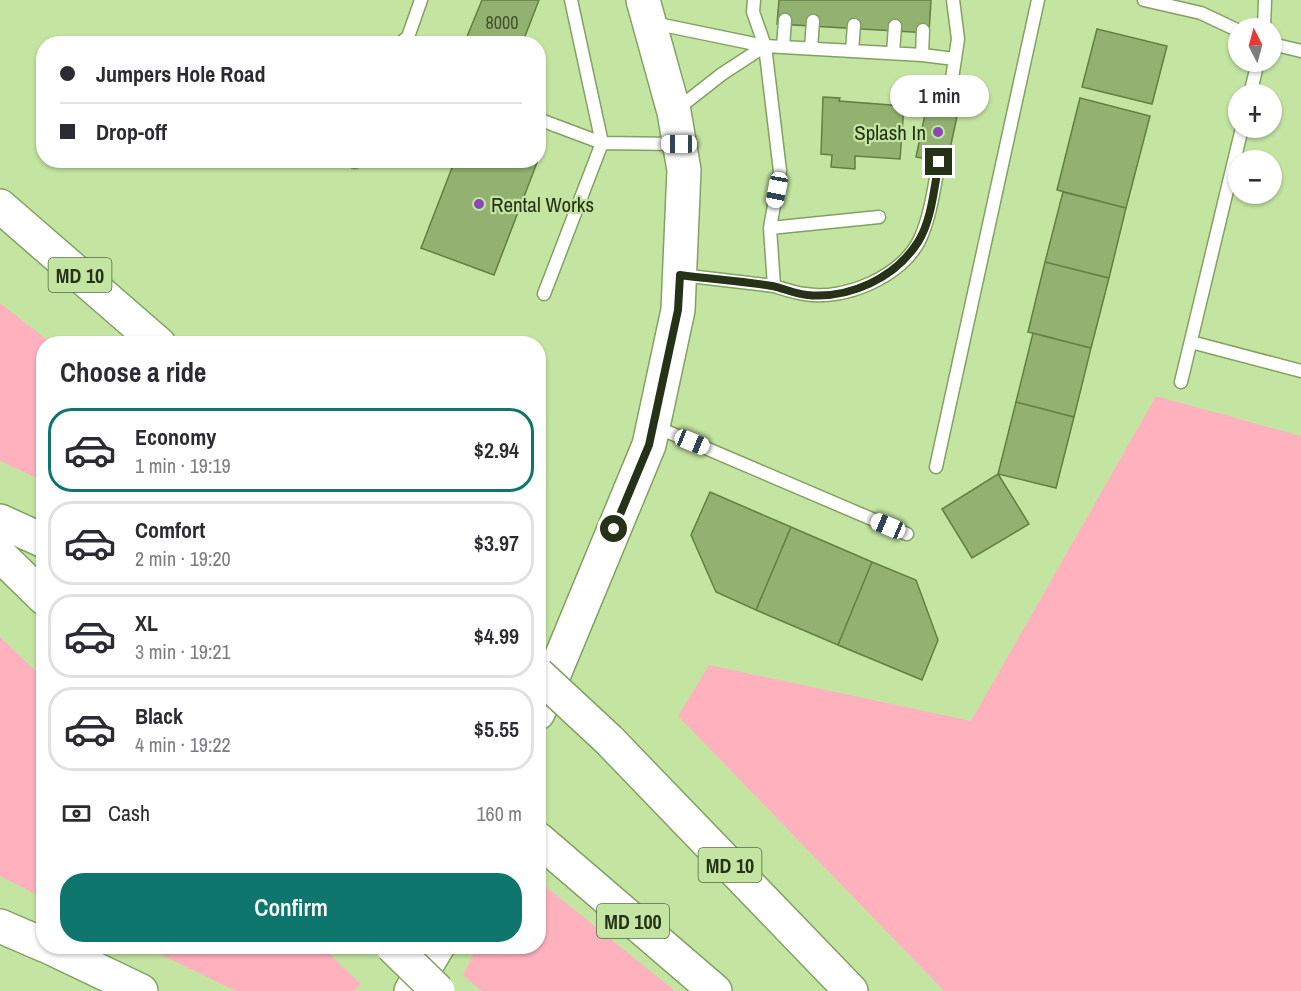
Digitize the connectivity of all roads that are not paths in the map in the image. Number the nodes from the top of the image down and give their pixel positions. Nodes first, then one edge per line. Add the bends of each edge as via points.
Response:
1 (421, 0) edge
2 (571, 0) edge
3 (754, 0) edge
4 (953, 0) edge
5 (1038, 0) edge
6 (1144, 0) edge
7 (1265, 0) edge
8 (646, 11) edge
9 (1264, 18) edge
10 (785, 20) dead end
11 (813, 21) dead end
12 (854, 25) dead end
13 (895, 26) dead end
14 (1228, 26) edge
15 (924, 30) dead end
16 (410, 36) edge
17 (765, 46) junction
18 (1282, 46) edge
19 (783, 47) junction
20 (811, 48) junction
21 (852, 51) junction
22 (1301, 51) edge
23 (893, 53) junction
24 (922, 55) junction
25 (955, 59) junction
26 (948, 104) dead end
27 (674, 112) junction
28 (546, 122) edge
29 (1240, 138) edge
30 (602, 143) junction
31 (679, 144) junction
32 (939, 162) dead end
33 (0, 206) edge
34 (879, 217) dead end
35 (770, 228) junction
36 (680, 275) junction
37 (774, 286) junction
38 (544, 294) dead end
39 (150, 336) edge
40 (1191, 342) junction
41 (1301, 371) edge
42 (1181, 382) dead end
43 (653, 426) junction
44 (936, 467) dead end
45 (0, 520) edge
46 (907, 534) dead end
47 (36, 537) edge
48 (0, 555) edge
49 (36, 590) edge
50 (546, 681) edge
51 (546, 694) edge
52 (546, 846) edge
53 (0, 926) edge
54 (36, 942) edge
55 (62, 954) edge
56 (400, 954) edge
57 (433, 954) edge
58 (141, 991) edge
59 (411, 991) edge
60 (438, 991) edge
61 (715, 991) edge
62 (851, 991) edge

1 - 16 lane
2 - 30 lane
3 - 17 lane via 753,12
4 - 25 lane via 958,39
5 - 44 lane
6 - 14 lane via 1201,13
7 - 9 lane
8 - 17 lane
8 - 27 main road
10 - 19 lane
11 - 20 lane
12 - 21 lane
13 - 23 lane
15 - 24 lane
17 - 19 lane
17 - 27 lane
17 - 35 lane via 780,171
18 - 22 lane
19 - 20 lane
20 - 21 lane
21 - 23 lane
23 - 24 lane
24 - 25 lane
25 - 26 lane
27 - 31 main road
28 - 30 lane
29 - 40 lane
30 - 31 lane
30 - 38 lane
31 - 36 main road via 684,170
32 - 37 lane via 920,240 899,266 878,281 837,293 807,295
33 - 39 main road, MD 10
34 - 35 lane
35 - 37 lane
36 - 37 lane
36 - 43 main road via 678,310
40 - 41 lane
40 - 42 lane
43 - 46 lane
43 - 51 main road via 649,445
45 - 47 main road
48 - 49 main road
50 - 62 main road, MD 10, bridge via 609,740
52 - 61 main road, MD 100
53 - 54 main road
55 - 58 main road
56 - 60 main road, bridge
57 - 59 main road

